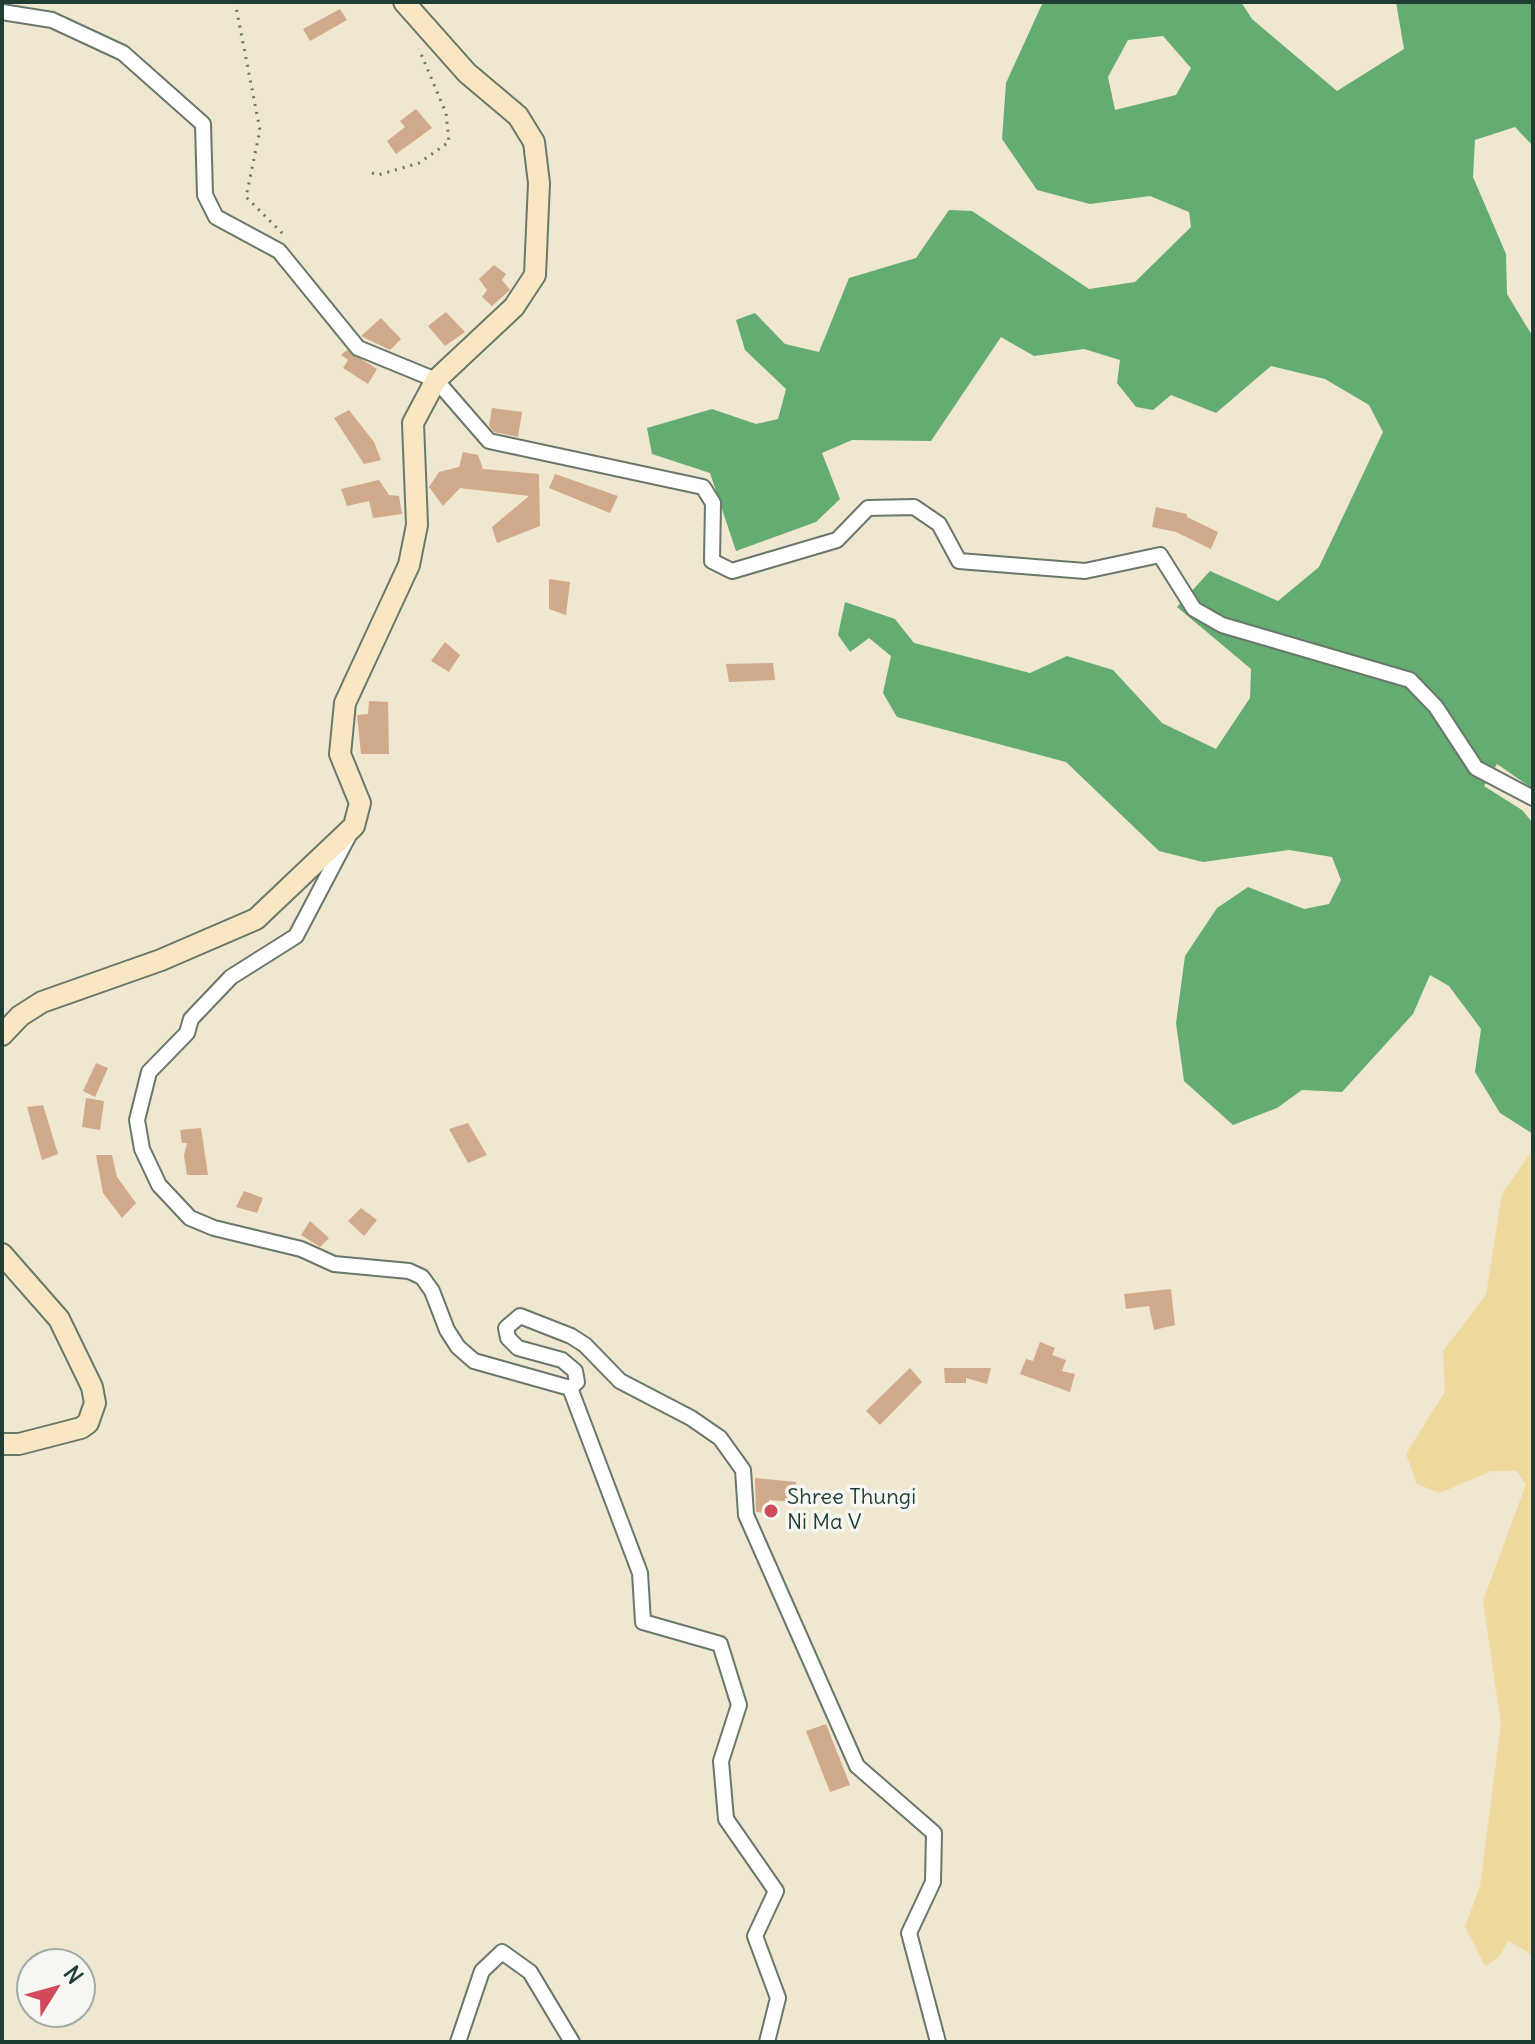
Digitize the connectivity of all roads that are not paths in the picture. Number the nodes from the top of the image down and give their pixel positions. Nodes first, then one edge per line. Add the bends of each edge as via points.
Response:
1 (404, 2) edge
2 (2, 12) edge
3 (436, 380) junction
4 (1533, 798) edge
5 (354, 826) junction
6 (2, 1035) edge
7 (2, 1254) edge
8 (570, 1388) junction
9 (2, 1444) edge
10 (458, 2042) edge
11 (572, 2042) edge
12 (767, 2042) edge
13 (938, 2042) edge

1 - 3 street via 467,73 518,116 534,142 539,183 535,275 514,307
2 - 3 street via 52,20 123,53 203,124 205,195 216,217 279,251 358,348
3 - 4 street via 489,441 703,487 713,503 712,561 732,571 837,540 868,508 914,507 939,524 959,561 1085,571 1160,555 1194,609 1222,625 1410,680 1436,707 1476,768
3 - 5 street via 413,423 417,525 409,565 345,703 340,754 360,803
5 - 6 street via 256,919 42,1002
5 - 8 street via 296,936 231,977 149,1072 137,1120 142,1149 159,1185 190,1218 301,1249 334,1264 409,1271 422,1277 447,1330 474,1361
7 - 9 street via 59,1319 95,1403 81,1428
8 - 12 street via 640,1573 643,1622 720,1644 739,1705 721,1761 726,1819 776,1891 755,1936 778,1998
8 - 13 street via 577,1382 575,1371 562,1360 518,1348 508,1338 511,1320 520,1316 585,1345 620,1381 720,1438 743,1470 746,1515 857,1766 934,1833 933,1882 909,1933
10 - 11 street via 482,1971 502,1952 530,1972

